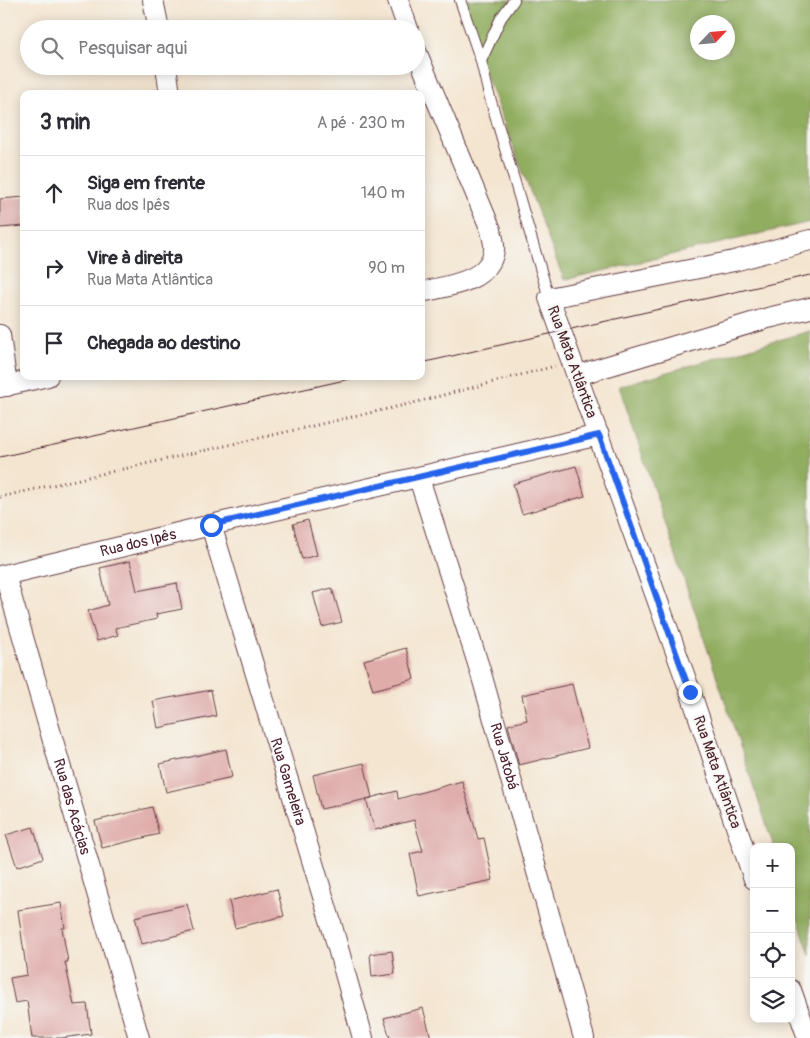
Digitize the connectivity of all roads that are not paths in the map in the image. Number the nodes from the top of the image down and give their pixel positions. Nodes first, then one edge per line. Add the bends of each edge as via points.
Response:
1 (153, 0) edge
2 (398, 0) edge
3 (460, 0) edge
4 (514, 0) edge
5 (157, 20) edge
6 (405, 20) edge
7 (481, 61) junction
8 (425, 72) edge
9 (167, 75) edge
10 (169, 90) edge
11 (810, 240) edge
12 (425, 291) edge
13 (549, 298) junction
14 (810, 308) edge
15 (0, 335) edge
16 (575, 368) junction
17 (32, 380) edge
18 (4, 387) edge
19 (599, 435) junction
20 (419, 478) junction
21 (211, 525) junction
22 (2, 576) edge
23 (750, 867) edge
24 (795, 1001) edge
25 (139, 1038) edge
26 (363, 1038) edge
27 (584, 1038) edge
28 (808, 1038) edge

1 - 5 street
2 - 6 street
3 - 7 lane
4 - 7 lane via 501,18
7 - 13 lane
8 - 12 street via 491,230 494,248 483,271 471,278
9 - 10 street
11 - 13 street via 734,261
13 - 16 street, Rua Mata Atlântica
14 - 16 street
15 - 18 street
16 - 19 street, Rua Mata Atlântica
17 - 18 street
19 - 20 street, Rua dos Ipês
19 - 23 street, Rua Mata Atlântica
20 - 21 street, Rua dos Ipês
20 - 27 street, Rua Jatobá via 480,670
21 - 22 street, Rua dos Ipês
21 - 26 street, Rua Gameleira
22 - 25 street, Rua das Acácias
24 - 28 street

